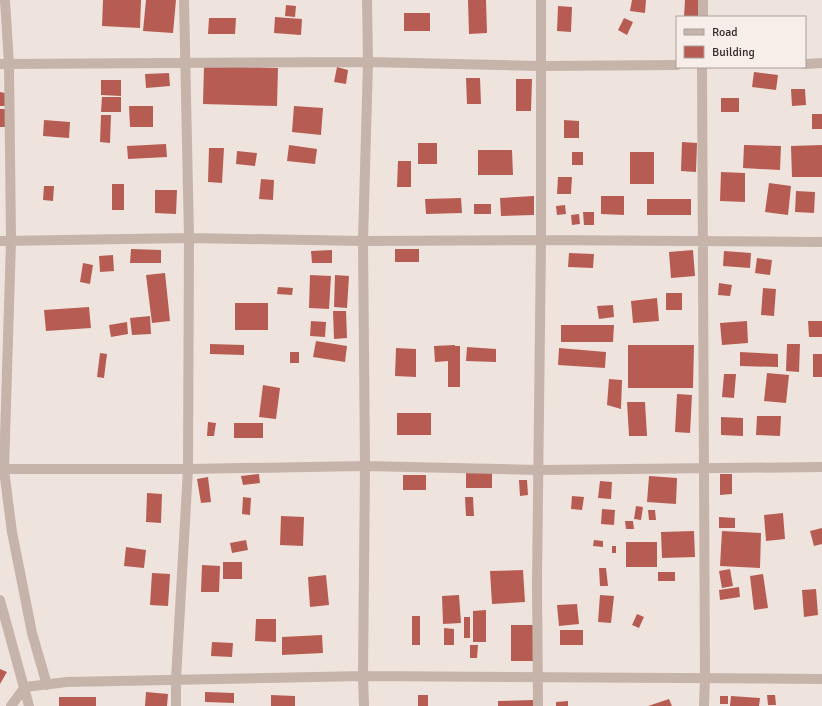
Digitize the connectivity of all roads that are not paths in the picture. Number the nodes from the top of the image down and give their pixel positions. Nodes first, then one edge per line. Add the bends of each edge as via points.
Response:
1 (5, 0) edge
2 (184, 0) edge
3 (368, 0) edge
4 (541, 0) edge
5 (703, 0) edge
6 (703, 16) edge
7 (186, 62) junction
8 (368, 62) junction
9 (822, 63) edge
10 (4, 64) edge
11 (806, 64) edge
12 (676, 65) edge
13 (540, 66) junction
14 (702, 68) edge
15 (189, 238) junction
16 (541, 240) junction
17 (0, 241) edge
18 (11, 241) junction
19 (363, 241) junction
20 (704, 242) junction
21 (822, 242) edge
22 (365, 466) junction
23 (822, 467) edge
24 (703, 468) junction
25 (2, 469) edge
26 (188, 469) junction
27 (539, 470) junction
28 (0, 600) edge
29 (363, 676) junction
30 (539, 678) junction
31 (705, 678) junction
32 (176, 679) junction
33 (822, 679) edge
34 (46, 685) junction
35 (25, 687) junction
36 (12, 706) edge
37 (29, 706) edge
38 (176, 706) edge
39 (364, 706) edge
40 (538, 706) edge
41 (704, 706) edge

1 - 10 street
2 - 7 street
3 - 8 street
4 - 13 street
5 - 6 street
7 - 8 street
7 - 10 street
7 - 15 street
8 - 13 street
8 - 19 street
9 - 11 street
10 - 18 street
12 - 13 street
13 - 16 street
14 - 20 street
15 - 18 street
15 - 19 street
15 - 26 street
16 - 19 street
16 - 20 street
16 - 27 street
17 - 18 street
18 - 25 street
19 - 22 street
20 - 21 street
20 - 24 street
22 - 26 street
22 - 27 street
22 - 29 street
23 - 24 street
24 - 27 street
24 - 31 street
25 - 26 street
25 - 34 street via 32,633
26 - 32 street
27 - 30 street
28 - 35 street
29 - 30 street
29 - 32 street
29 - 39 street
30 - 31 street
30 - 40 street
31 - 33 street
31 - 41 street
32 - 34 street via 66,682
32 - 38 street
34 - 35 street
35 - 36 street
35 - 37 street

